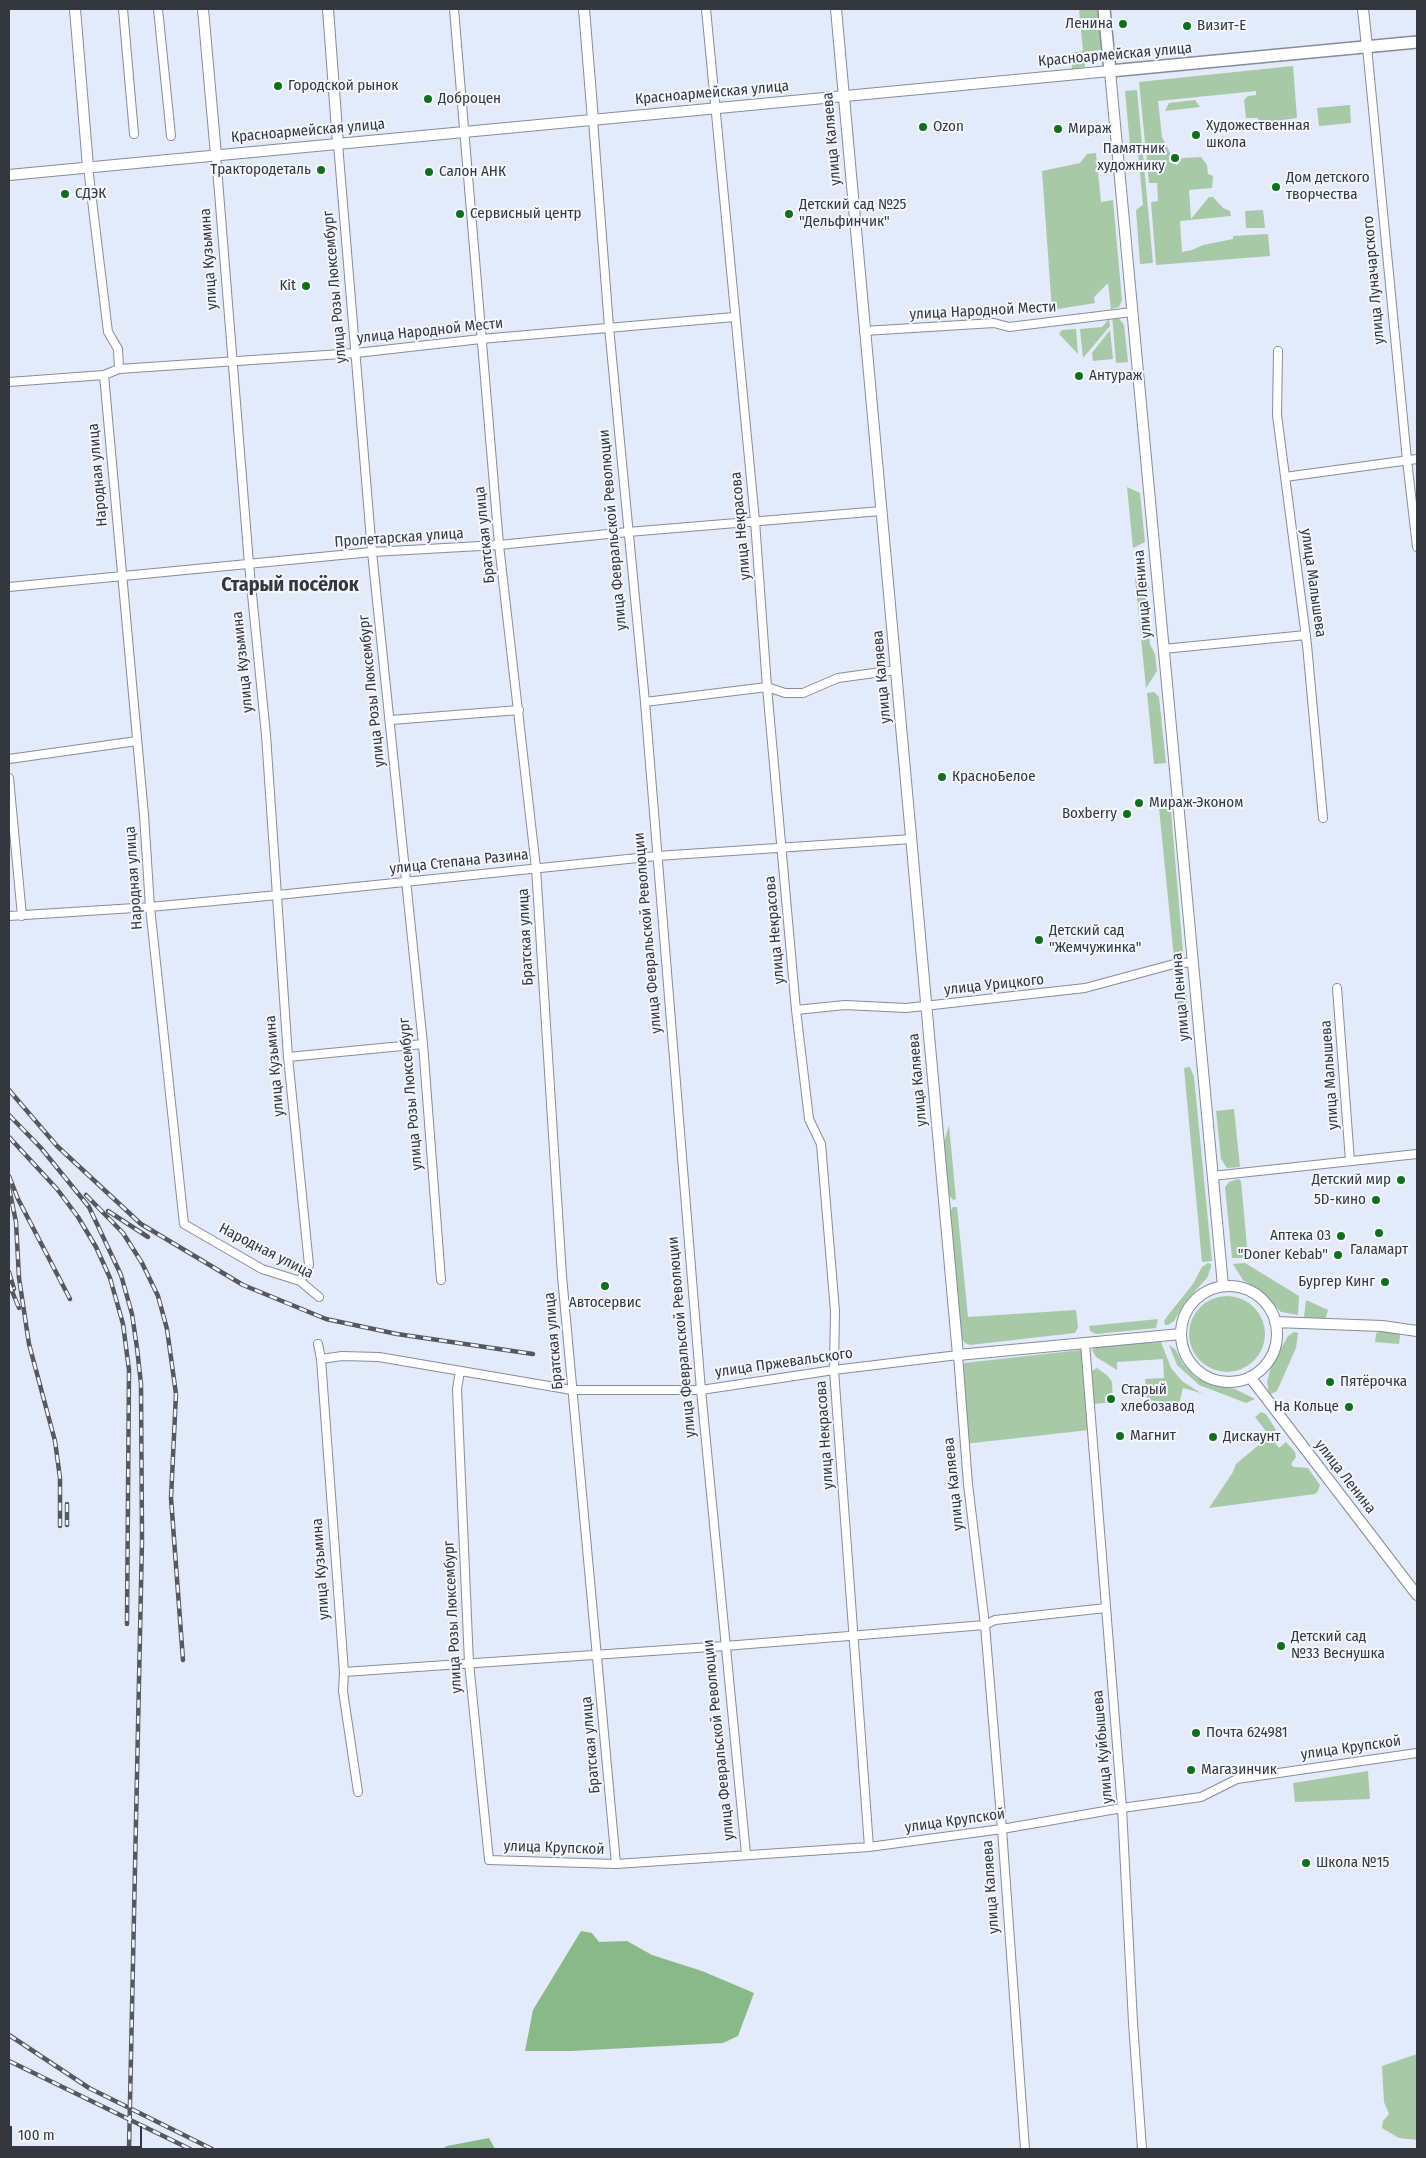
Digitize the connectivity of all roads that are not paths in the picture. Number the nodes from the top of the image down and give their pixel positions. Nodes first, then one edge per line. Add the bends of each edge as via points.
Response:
1 (75, 9) edge
2 (124, 9) edge
3 (158, 9) edge
4 (202, 9) edge
5 (328, 9) edge
6 (454, 9) edge
7 (584, 9) edge
8 (706, 9) edge
9 (836, 9) edge
10 (1104, 9) edge
11 (1363, 9) edge
12 (1417, 42) edge
13 (1367, 47) junction
14 (1110, 71) junction
15 (843, 96) junction
16 (715, 108) junction
17 (593, 120) junction
18 (462, 132) junction
19 (134, 134) dead end
20 (171, 136) dead end
21 (338, 144) junction
22 (216, 155) junction
23 (88, 167) junction
24 (9, 175) edge
25 (1132, 312) junction
26 (734, 317) junction
27 (609, 327) junction
28 (864, 332) junction
29 (481, 339) junction
30 (1278, 351) dead end
31 (356, 353) junction
32 (232, 362) junction
33 (119, 369) junction
34 (104, 374) junction
35 (9, 382) edge
36 (1417, 459) edge
37 (1407, 460) junction
38 (1285, 477) junction
39 (881, 511) junction
40 (755, 520) junction
41 (628, 532) junction
42 (499, 545) junction
43 (1417, 547) edge
44 (372, 552) junction
45 (249, 564) junction
46 (122, 575) junction
47 (9, 587) edge
48 (1306, 635) junction
49 (1163, 649) junction
50 (896, 670) junction
51 (767, 687) junction
52 (645, 702) junction
53 (519, 710) junction
54 (391, 720) junction
55 (137, 741) junction
56 (9, 759) edge
57 (9, 778) edge
58 (1323, 818) dead end
59 (912, 839) junction
60 (782, 846) junction
61 (657, 856) junction
62 (536, 868) junction
63 (405, 881) junction
64 (278, 896) junction
65 (150, 907) junction
66 (9, 916) edge
67 (22, 916) junction
68 (1193, 962) junction
69 (1338, 988) dead end
70 (927, 1006) junction
71 (796, 1010) junction
72 (422, 1044) junction
73 (288, 1057) junction
74 (1417, 1154) edge
75 (1350, 1161) junction
76 (1213, 1181) junction
77 (441, 1280) dead end
78 (300, 1281) junction
79 (1223, 1286) junction
80 (319, 1297) dead end
81 (1275, 1322) junction
82 (1417, 1332) edge
83 (1181, 1334) junction
84 (1085, 1343) junction
85 (318, 1344) dead end
86 (958, 1355) junction
87 (321, 1359) junction
88 (834, 1370) junction
89 (460, 1371) junction
90 (1250, 1377) junction
91 (572, 1390) junction
92 (701, 1390) junction
93 (1417, 1594) edge
94 (1106, 1608) junction
95 (985, 1625) junction
96 (854, 1635) junction
97 (725, 1646) junction
98 (596, 1654) junction
99 (469, 1663) junction
100 (344, 1672) junction
101 (1417, 1753) edge
102 (358, 1792) dead end
103 (1122, 1808) junction
104 (1002, 1829) junction
105 (869, 1847) junction
106 (746, 1854) junction
107 (489, 1860) joint
108 (616, 1864) junction
109 (1025, 2149) edge
110 (1142, 2149) edge

1 - 23 street
2 - 19 street
3 - 20 street
4 - 22 street, улица Кузьмина
5 - 21 street, улица Розы Люксембург
6 - 18 street, Братская улица
7 - 17 street, улица Февральской Революции
8 - 16 street, улица Некрасова
9 - 15 street, улица Каляева
10 - 14 main road, улица Ленина
11 - 13 street, улица Луначарского
12 - 13 main road, Красноармейская улица
13 - 14 main road, Красноармейская улица
13 - 37 street, улица Луначарского
14 - 15 street, Красноармейская улица
14 - 25 street, улица Ленина
15 - 16 street, Красноармейская улица
15 - 28 street, улица Каляева
16 - 17 street, Красноармейская улица
16 - 26 street, улица Некрасова
17 - 18 street, Красноармейская улица
17 - 27 street, улица Февральской Революции
18 - 21 street, Красноармейская улица
18 - 29 street, Братская улица
21 - 22 street, Красноармейская улица
21 - 31 street, улица Розы Люксембург
22 - 23 street, Красноармейская улица
22 - 32 street, улица Кузьмина
23 - 24 street, Красноармейская улица
23 - 33 street via 108,332 118,350
25 - 28 street, улица Народной Мести via 1009,327 994,323
25 - 49 street, улица Ленина
26 - 27 street, улица Народной Мести
26 - 40 street, улица Некрасова
27 - 29 street, улица Народной Мести
27 - 41 street, улица Февральской Революции
28 - 39 street, улица Каляева
29 - 31 street, улица Народной Мести
29 - 42 street, Братская улица
30 - 38 street, улица Малышева via 1277,415
31 - 32 street, улица Народной Мести
31 - 44 street, улица Розы Люксембург
32 - 33 street, улица Народной Мести
32 - 45 street, улица Кузьмина
33 - 34 street, улица Народной Мести
34 - 35 street, улица Народной Мести
34 - 46 street, Народная улица
36 - 37 street
37 - 38 street
37 - 43 street, улица Луначарского
38 - 48 street, улица Малышева
39 - 40 street, Пролетарская улица
39 - 50 street, улица Каляева
40 - 41 street, Пролетарская улица
40 - 51 street, улица Некрасова
41 - 42 street, Пролетарская улица
41 - 52 street, улица Февральской Революции
42 - 44 street, Пролетарская улица
42 - 53 street, Братская улица
44 - 45 street, Пролетарская улица
44 - 54 street, улица Розы Люксембург
45 - 46 street, Пролетарская улица
45 - 64 street, улица Кузьмина
46 - 47 street, Пролетарская улица
46 - 55 street, Народная улица
48 - 49 street
48 - 58 street, улица Малышева
49 - 68 street, улица Ленина
50 - 51 street via 838,678 803,693 785,693
50 - 59 street, улица Каляева
51 - 52 street
51 - 60 street, улица Некрасова
52 - 61 street, улица Февральской Революции
53 - 54 street
53 - 62 street, Братская улица
54 - 63 street, улица Розы Люксембург
55 - 56 street
55 - 65 street, Народная улица
57 - 67 street
59 - 60 street, улица Степана Разина
59 - 70 street, улица Каляева
60 - 61 street, улица Степана Разина
60 - 71 street, улица Некрасова
61 - 62 street, улица Степана Разина
61 - 92 street, улица Февральской Революции
62 - 63 street, улица Степана Разина
62 - 91 street, Братская улица
63 - 64 street, улица Степана Разина
63 - 72 street, улица Розы Люксембург
64 - 65 street, улица Степана Разина
64 - 73 street, улица Кузьмина
65 - 67 street, улица Степана Разина
65 - 78 street, Народная улица via 184,1224 262,1269
66 - 67 street, улица Степана Разина
68 - 70 street, улица Урицкого via 1174,964 1085,988
68 - 76 street, улица Ленина
69 - 75 street, улица Малышева
70 - 71 street, улица Урицкого via 845,1005
70 - 86 street, улица Каляева
71 - 88 street, улица Некрасова via 809,1120 821,1144 835,1311
72 - 73 street
72 - 77 street, улица Розы Люксембург
73 - 78 street, улица Кузьмина via 309,1265
74 - 75 street
75 - 76 street
76 - 79 street, улица Ленина
78 - 80 street, Народная улица
79 - 81 street via 1244,1288 1258,1296 1269,1308
79 - 83 street via 1193,1301 1185,1315
81 - 82 street via 1382,1326
81 - 90 street via 1272,1354
83 - 84 street, улица Пржевальского
83 - 90 street via 1188,1360 1205,1376 1227,1382
84 - 86 street, улица Пржевальского
84 - 94 street, улица Куйбышева
85 - 87 street, улица Кузьмина
86 - 88 street, улица Пржевальского
86 - 95 street, улица Каляева via 968,1484
87 - 89 street, улица Пржевальского via 380,1357
87 - 100 street, улица Кузьмина
88 - 92 street, улица Пржевальского
88 - 96 street, улица Некрасова
89 - 91 street, улица Пржевальского
89 - 99 street, улица Розы Люксембург via 457,1389
90 - 93 street, улица Ленина
91 - 92 street, улица Пржевальского
91 - 98 street, Братская улица
92 - 97 street, улица Февральской Революции
94 - 95 street via 994,1620
94 - 103 street, улица Куйбышева
95 - 96 street
95 - 104 street, улица Каляева
96 - 97 street
96 - 105 street, улица Некрасова
97 - 98 street
97 - 106 street, улица Февральской Революции
98 - 99 street
98 - 108 street, Братская улица
99 - 100 street
99 - 107 street, улица Розы Люксембург
100 - 102 street, улица Кузьмина via 343,1691
101 - 103 street, улица Крупской via 1237,1779 1201,1797
103 - 104 street, улица Крупской
103 - 110 street, улица Куйбышева via 1132,2023
104 - 105 street, улица Крупской
104 - 109 street, улица Каляева
105 - 106 street, улица Крупской
106 - 108 street, улица Крупской
107 - 108 street, улица Крупской

